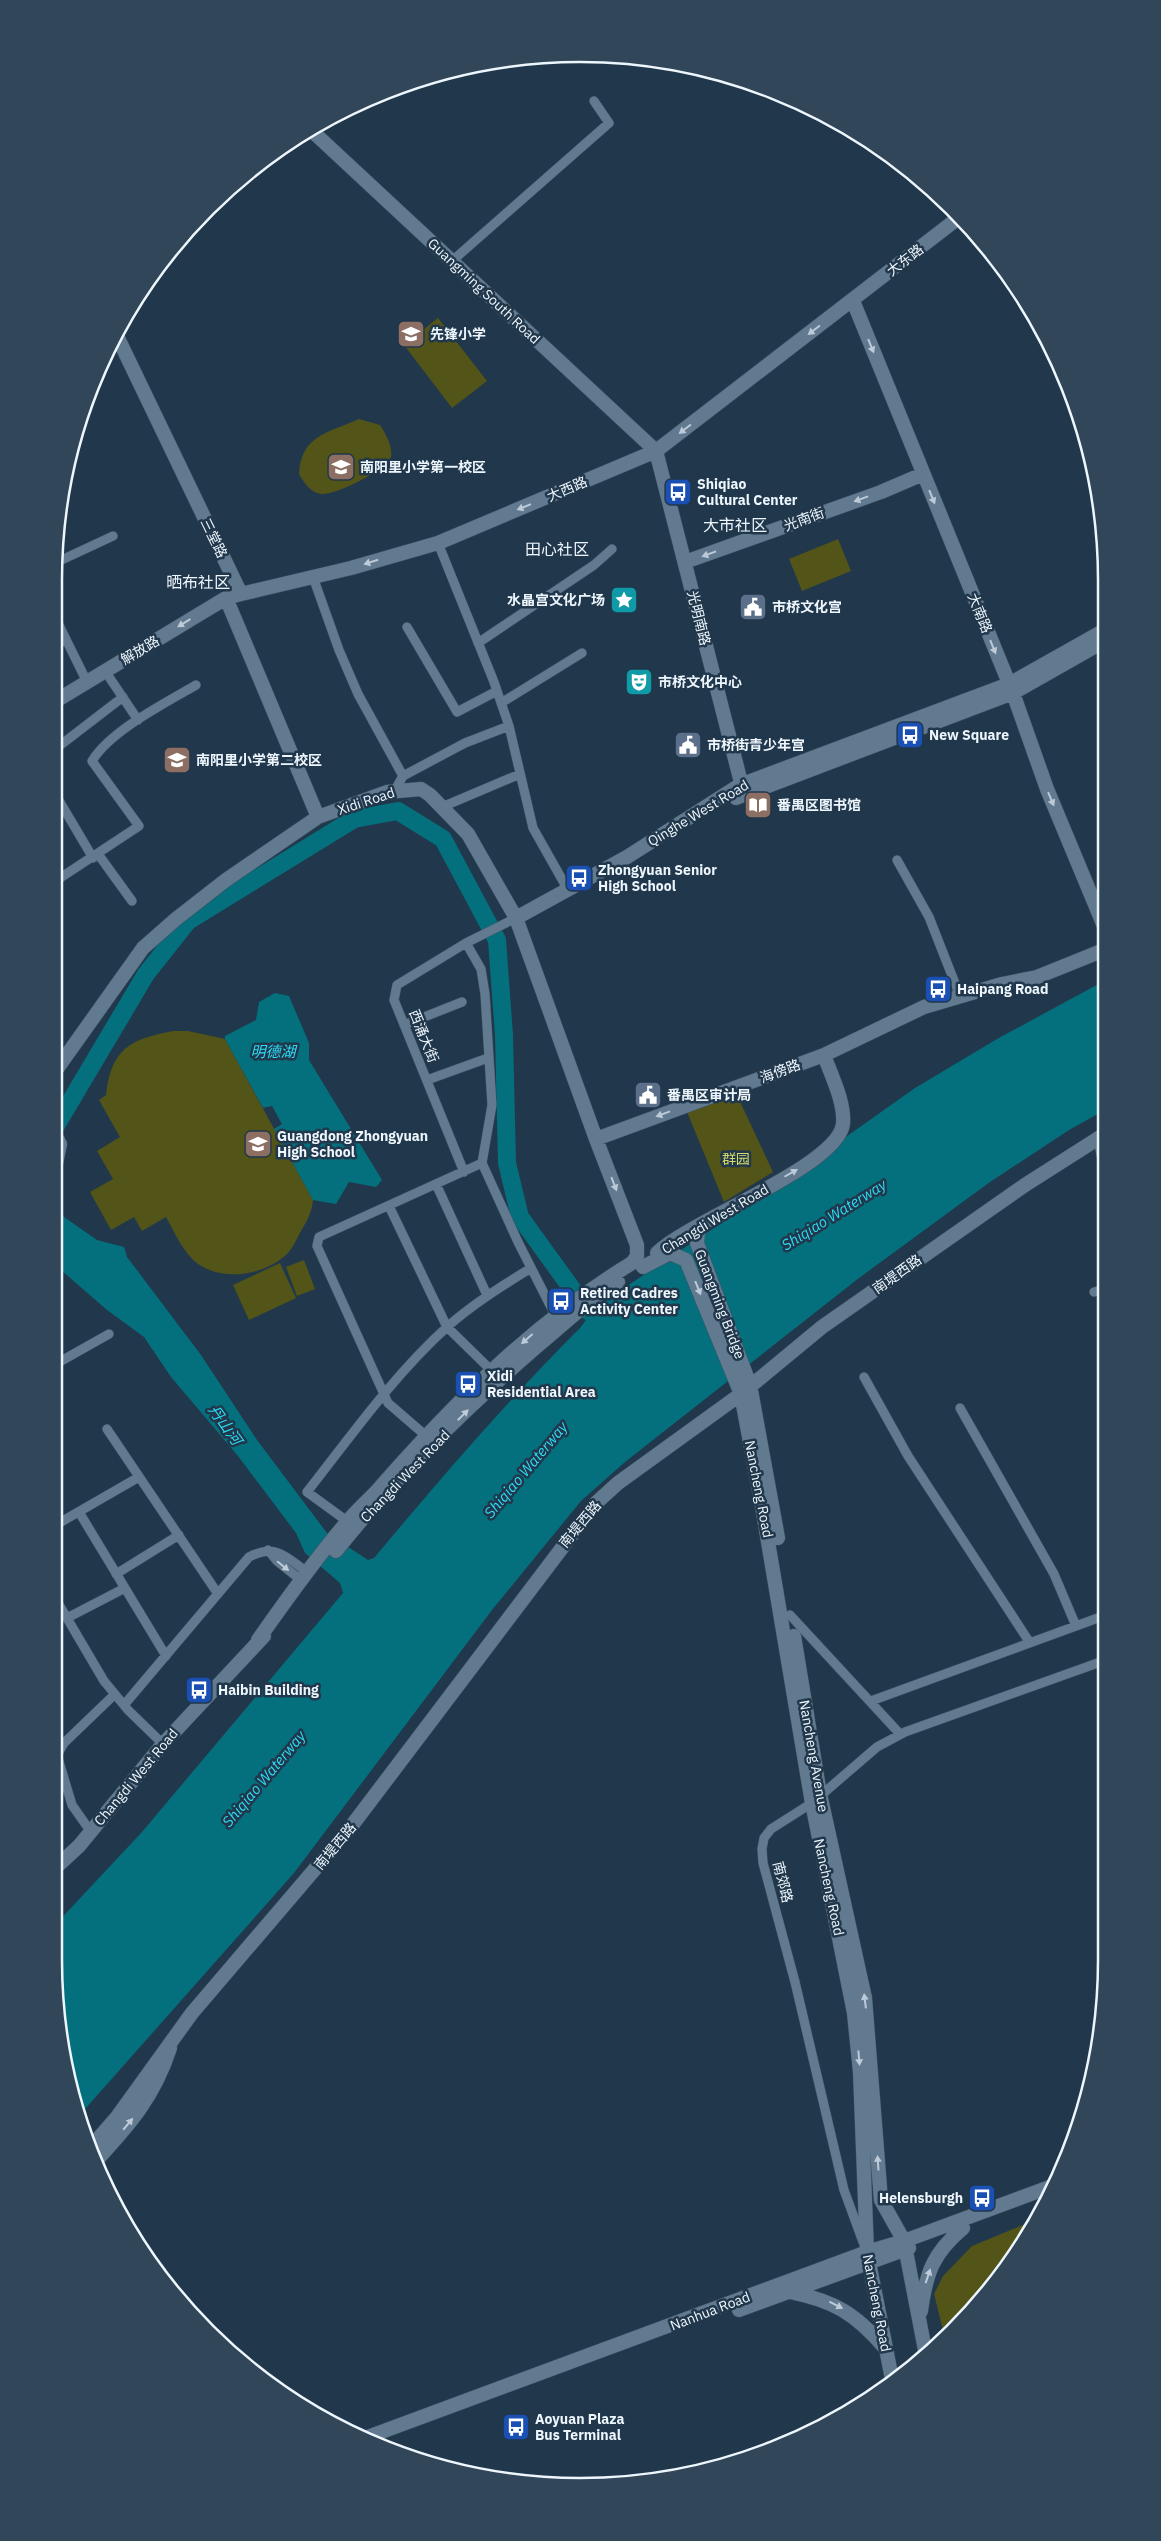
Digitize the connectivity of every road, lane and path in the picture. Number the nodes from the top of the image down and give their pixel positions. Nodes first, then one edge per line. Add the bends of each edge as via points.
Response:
1 (594, 101) dead end
2 (317, 135) edge
3 (954, 221) edge
4 (452, 261) junction
5 (853, 301) junction
6 (120, 343) edge
7 (656, 451) junction
8 (923, 474) junction
9 (113, 536) dead end
10 (438, 542) junction
11 (612, 549) dead end
12 (63, 560) edge
13 (685, 562) junction
14 (313, 577) junction
15 (241, 594) junction
16 (226, 598) junction
17 (407, 627) dead end
18 (62, 631) edge
19 (1098, 634) edge
20 (66, 639) junction
21 (62, 641) edge
22 (478, 643) junction
23 (1098, 645) edge
24 (582, 653) dead end
25 (105, 671) junction
26 (87, 682) junction
27 (196, 685) dead end
28 (1011, 689) junction
29 (497, 691) junction
30 (62, 697) edge
31 (123, 698) junction
32 (501, 703) junction
33 (138, 720) junction
34 (509, 726) junction
35 (62, 744) edge
36 (520, 774) junction
37 (403, 776) junction
38 (743, 789) junction
39 (395, 790) junction
40 (62, 804) edge
41 (442, 807) junction
42 (318, 817) junction
43 (95, 856) junction
44 (897, 860) dead end
45 (62, 877) edge
46 (568, 890) junction
47 (132, 902) dead end
48 (1098, 912) edge
49 (516, 918) junction
50 (466, 943) junction
51 (1098, 952) edge
52 (960, 996) junction
53 (462, 1002) dead end
54 (404, 1025) junction
55 (824, 1055) junction
56 (488, 1058) junction
57 (62, 1062) edge
58 (426, 1080) junction
59 (596, 1139) junction
60 (1098, 1143) edge
61 (482, 1163) junction
62 (464, 1172) junction
63 (436, 1184) junction
64 (389, 1206) junction
65 (704, 1224) junction
66 (635, 1239) junction
67 (665, 1251) junction
68 (531, 1268) junction
69 (602, 1286) junction
70 (1098, 1291) edge
71 (1094, 1292) dead end
72 (487, 1296) junction
73 (564, 1312) junction
74 (447, 1327) junction
75 (109, 1334) dead end
76 (62, 1361) edge
77 (775, 1365) junction
78 (496, 1374) junction
79 (864, 1377) dead end
80 (746, 1380) junction
81 (384, 1394) junction
82 (960, 1408) dead end
83 (108, 1429) dead end
84 (425, 1435) junction
85 (139, 1476) junction
86 (79, 1512) junction
87 (62, 1522) edge
88 (351, 1524) junction
89 (179, 1535) junction
90 (116, 1574) junction
91 (309, 1574) junction
92 (125, 1588) junction
93 (218, 1594) junction
94 (62, 1610) edge
95 (790, 1615) junction
96 (67, 1618) junction
97 (1098, 1618) edge
98 (1076, 1626) junction
99 (1030, 1643) junction
100 (166, 1656) junction
101 (1098, 1663) edge
102 (115, 1694) junction
103 (871, 1701) junction
104 (124, 1705) junction
105 (900, 1734) junction
106 (163, 1744) junction
107 (62, 1747) edge
108 (62, 1772) edge
109 (816, 1799) junction
110 (91, 1832) junction
111 (62, 1862) edge
112 (173, 2037) junction
113 (96, 2142) edge
114 (101, 2155) edge
115 (1046, 2189) edge
116 (1040, 2200) edge
117 (964, 2228) junction
118 (904, 2245) junction
119 (867, 2257) junction
120 (789, 2292) junction
121 (920, 2324) junction
122 (925, 2348) edge
123 (886, 2349) junction
124 (891, 2374) edge
125 (373, 2435) edge
126 (384, 2440) edge

1 - 4 street via 609,123
2 - 4 street, Guangming South Road
3 - 5 street, 大东路
4 - 7 street, Guangming South Road
5 -> 7 street, 大西路
5 -> 8 street, 大南路
6 - 15 street, 三堂路
7 -> 10 street, 大西路
7 - 13 street, 光明南路
8 -> 13 street, 光南街
8 -> 28 street, 大南路
9 - 12 street
10 -> 14 street, 大西路
10 - 22 street
11 - 22 street via 594,565
13 - 38 street, 光明南路
14 - 15 street, 大西路
14 - 37 street via 358,694
15 - 16 street
16 -> 25 street, 解放路
16 - 42 street
17 - 29 street via 457,712
18 - 20 street
19 - 28 street
20 - 21 street
20 - 26 street
22 - 29 street
23 - 28 street
24 - 32 street
25 - 26 street, 解放路
25 - 31 street
26 - 30 street, 解放路
27 - 33 street
28 - 38 street, Qinghe West Road
28 -> 48 street, 大南路 via 1047,789
29 - 32 street
31 - 33 street
31 - 35 street
32 - 34 street
33 - 43 street via 98,752 92,761 139,826
34 - 36 street
34 - 37 street
36 - 41 street
36 - 46 street via 534,828
37 - 39 street
38 - 46 street, Qinghe West Road
38 - 49 street, Qinghe West Road via 628,865 571,895
39 - 41 street, Xidi Road via 421,789
39 - 42 street, Xidi Road
40 - 43 street
41 - 49 street, Xidi Road via 468,834
42 - 57 street, Xidi Road via 226,880 143,948
43 - 45 street
43 - 47 street
44 - 52 street via 929,917
46 - 49 street, Qinghe West Road
49 - 50 street, 西涌大街
49 - 59 street, Xidi Road
50 - 54 street, 西涌大街 via 397,985 394,1000
50 - 56 street via 480,969 485,994
51 - 52 street via 1038,977
52 - 55 street via 924,1007
53 - 54 street
54 - 58 street, 西涌大街
55 -> 59 street, 海傍路
65 -> 55 street, Changdi West Road via 802,1167 836,1141 843,1125 842,1108
56 - 58 street
56 - 61 street via 492,1104
58 - 62 street, 西涌大街
59 -> 66 street, Xidi Road
60 - 77 street, 南堤西路 via 899,1272
61 - 62 street
61 - 68 street
62 - 63 street
63 - 64 street
63 - 72 street
64 - 74 street
64 - 81 street via 319,1237 317,1246
65 - 67 street, Changdi West Road
65 - 80 street, Guangming Bridge via 698,1233 697,1243
66 - 67 street, Guangming Bridge via 651,1250
66 - 69 street, Changdi West Road via 636,1259
67 - 69 street, Changdi West Road via 643,1267
67 -> 80 street, Guangming Bridge via 683,1257 688,1263
68 - 72 street
68 - 73 street
69 - 73 street, Changdi West Road
70 - 71 street
72 - 74 street
73 - 78 street, Changdi West Road
74 - 78 street
74 - 81 street
75 - 76 street
77 - 80 street, 南堤西路
77 - 80 street via 762,1368
78 - 84 street, Changdi West Road
88 -> 78 street, Changdi West Road
79 - 99 street via 908,1456
80 - 95 street, Nancheng Avenue
80 - 109 street, Nancheng Road via 762,1506
80 - 112 street, 南堤西路 via 596,1503 350,1828
81 - 84 street via 388,1403
81 - 88 street via 307,1492
82 - 98 street via 1054,1574
83 - 85 street
84 - 88 street, Changdi West Road
85 - 86 street
85 - 89 street
86 - 87 street
86 - 90 street
88 - 91 street, Changdi West Road
89 - 90 street
89 - 93 street
90 - 92 street
91 - 93 street via 278,1552 261,1550 250,1556
91 - 106 street, Changdi West Road via 258,1640
92 - 96 street
92 - 100 street
93 - 100 street
94 - 96 street
95 - 103 street
95 - 109 street, Nancheng Avenue
96 - 102 street via 104,1682
97 - 98 street
98 - 99 street
99 - 103 street
100 - 104 street
101 - 105 street, 南郊路
102 - 104 street
102 - 107 street
103 - 105 street
104 - 106 street
105 - 109 street, 南郊路 via 877,1747
106 - 110 street, Changdi West Road
108 - 110 street via 72,1805
118 -> 109 street, Nancheng Avenue via 881,2200 865,1998
109 -> 119 street, Nancheng Road via 856,2033
109 - 119 street, 南郊路 via 771,1828 764,1838 763,1863 844,2190
110 - 111 street, Changdi West Road
112 - 113 street, 南堤西路 via 117,2117
114 -> 112 street, 南堤西路 via 150,2097
115 - 118 street, Nanhua Road
116 - 117 street, Nanhua Road
117 - 118 street, Nanhua Road
121 -> 117 street via 924,2285 934,2259
118 - 119 street, Nanhua Road
118 - 121 street
119 - 120 street, Nanhua Road
119 - 123 street, Nancheng Road
119 - 125 street, Nanhua Road
120 -> 123 street via 835,2304 864,2324
120 - 126 street, Nanhua Road
121 - 122 street
123 - 124 street, Nancheng Road

